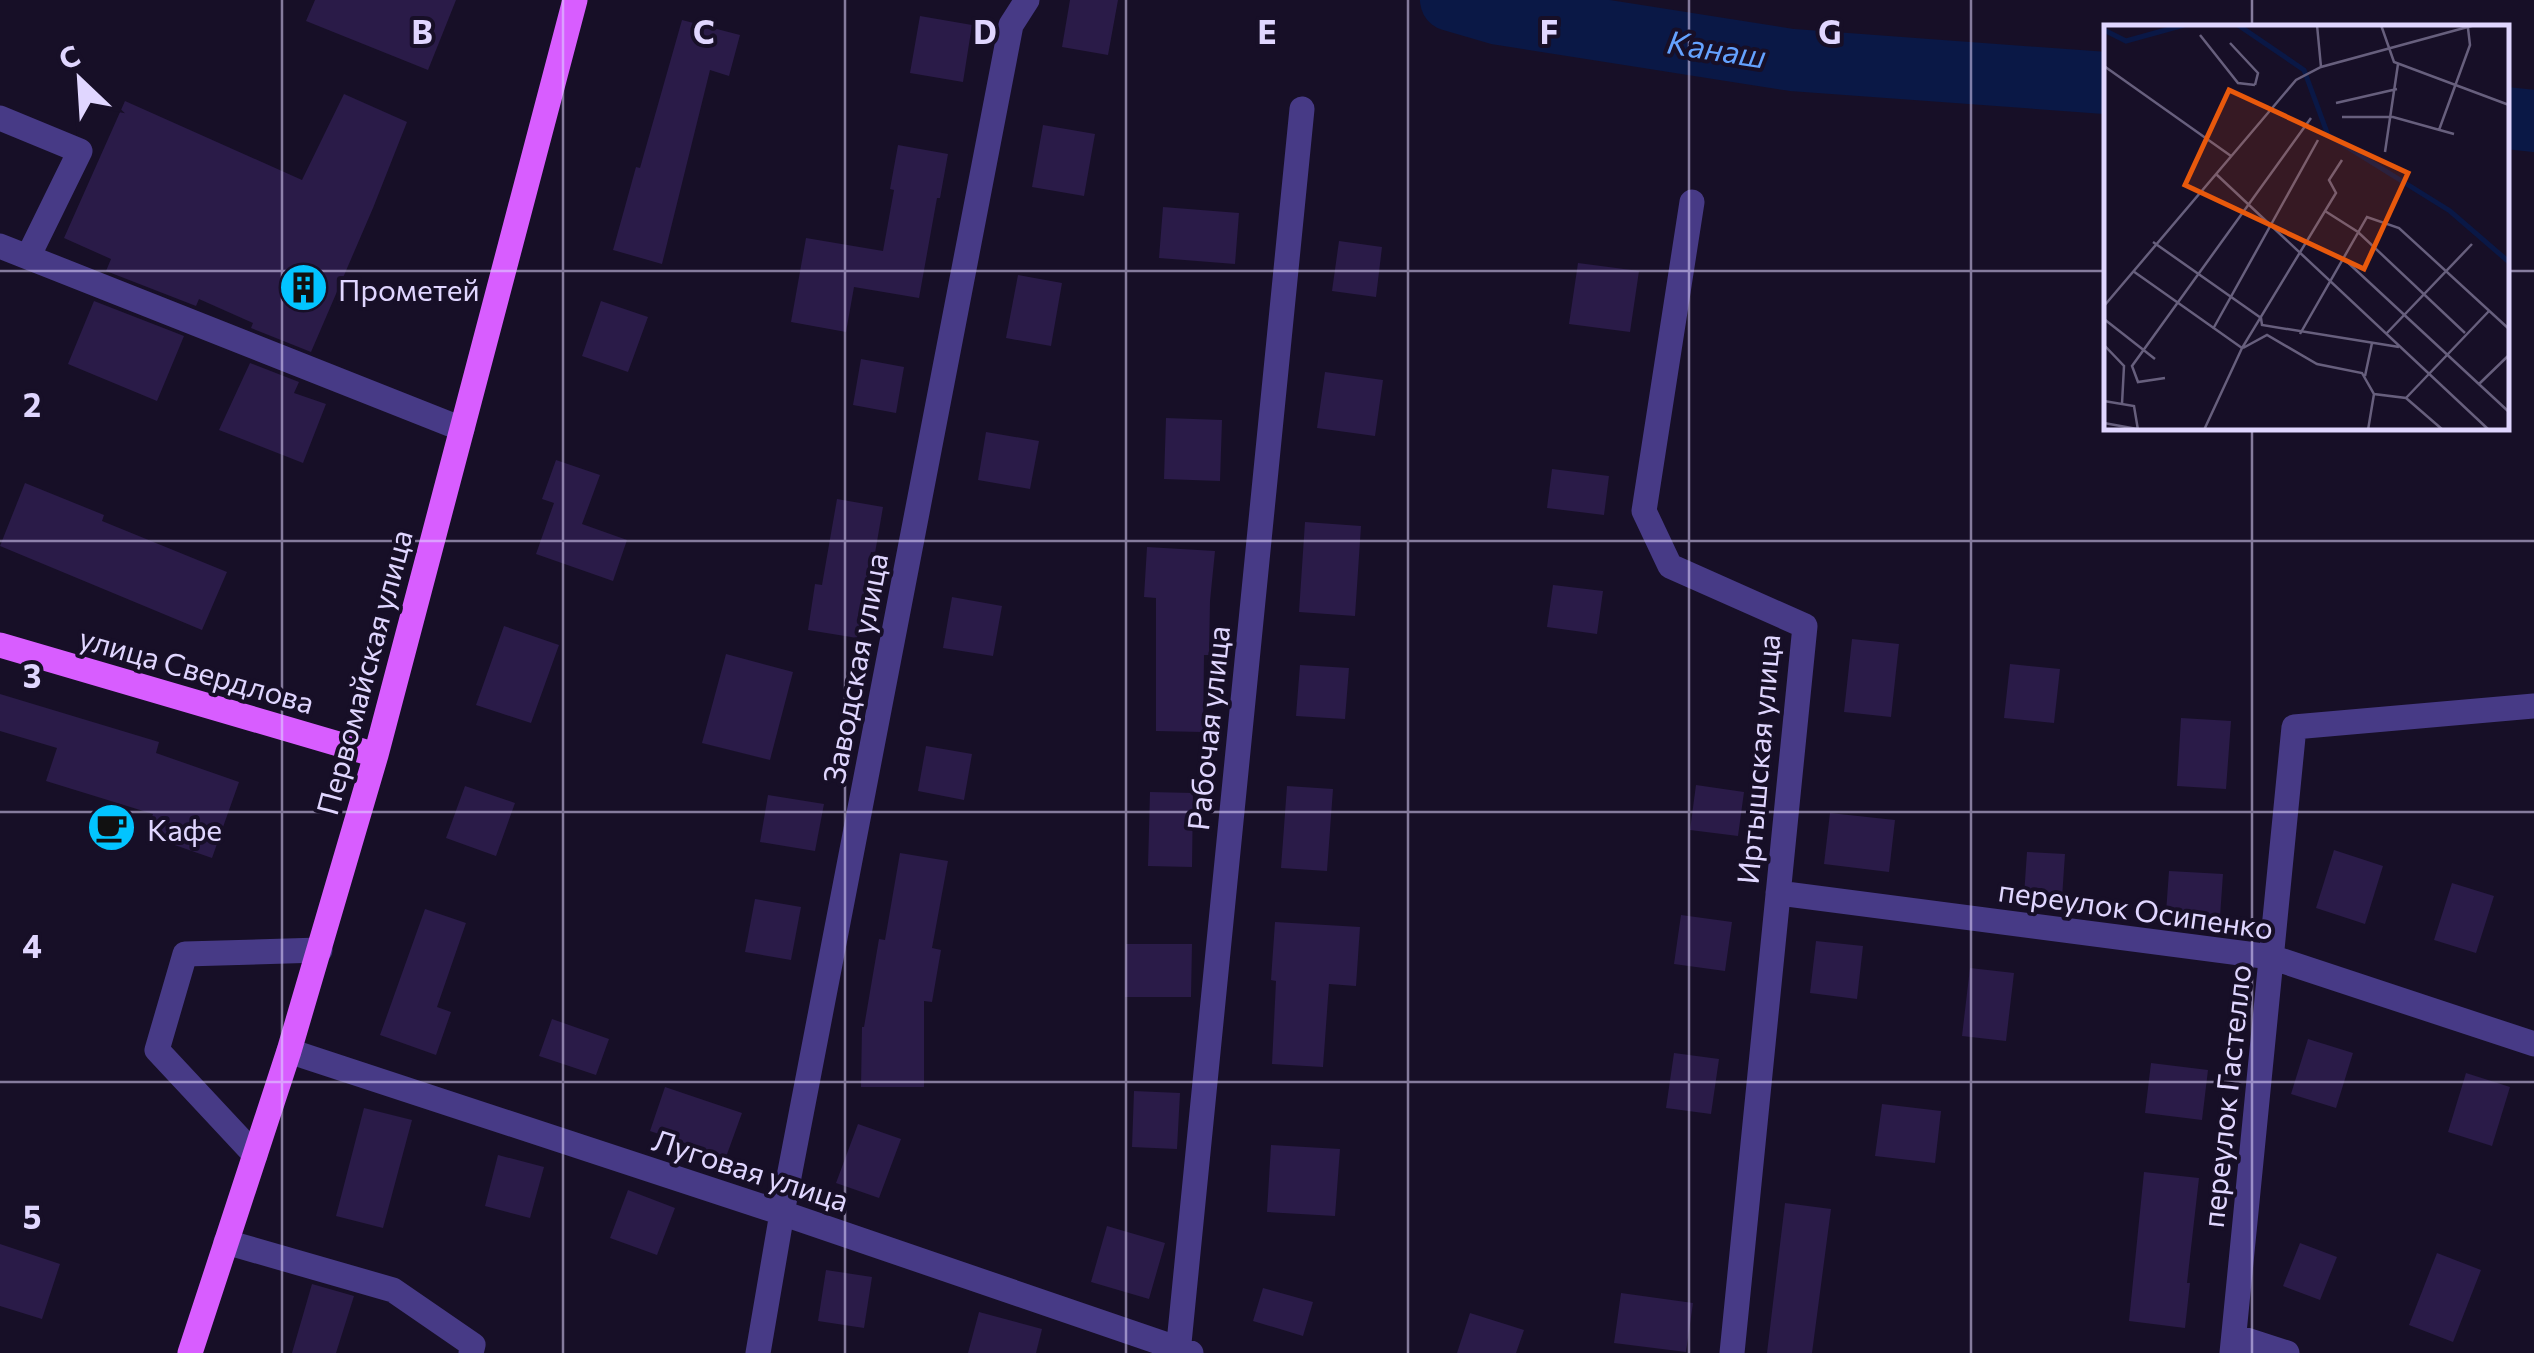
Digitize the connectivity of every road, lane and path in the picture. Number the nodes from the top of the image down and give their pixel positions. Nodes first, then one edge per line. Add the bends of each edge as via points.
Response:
1 (575, 0) edge
2 (1027, 0) edge
3 (1302, 109) dead end
4 (0, 118) edge
5 (1692, 202) dead end
6 (0, 246) edge
7 (28, 257) junction
8 (462, 429) junction
9 (0, 644) edge
10 (2534, 706) edge
11 (376, 755) junction
12 (1778, 893) junction
13 (320, 950) junction
14 (2272, 957) junction
15 (2534, 1044) edge
16 (289, 1051) junction
17 (255, 1155) junction
18 (782, 1214) junction
19 (226, 1242) junction
20 (2233, 1344) edge
21 (1182, 1351) edge
22 (190, 1353) edge
23 (471, 1353) edge
24 (758, 1353) edge
25 (1732, 1353) edge
26 (2287, 1353) edge

1 - 8 main road, Первомайская улица
2 - 18 street, Заводская улица via 1012,24
3 - 21 street, Рабочая улица
4 - 7 street via 80,151
5 - 12 street, Иртышская улица via 1644,510 1670,566 1806,626
6 - 7 street
7 - 8 street
8 - 11 main road, Первомайская улица
9 - 11 main road, улица Свердлова
10 - 14 street, переулок Гастелло via 2294,727
11 - 13 main road, Первомайская улица
12 - 14 street, переулок Осипенко
12 - 25 street, Иртышская улица
13 - 16 main road, Первомайская улица
13 - 17 street via 185,954 158,1050
14 - 15 street, переулок Осипенко
14 - 20 street, переулок Гастелло
16 - 17 main road, Первомайская улица
16 - 18 street, Луговая улица
17 - 19 main road, Первомайская улица
18 - 21 street, Луговая улица
18 - 24 street, Заводская улица
19 - 22 main road, Первомайская улица
19 - 23 street via 393,1290 474,1345
20 - 26 street

